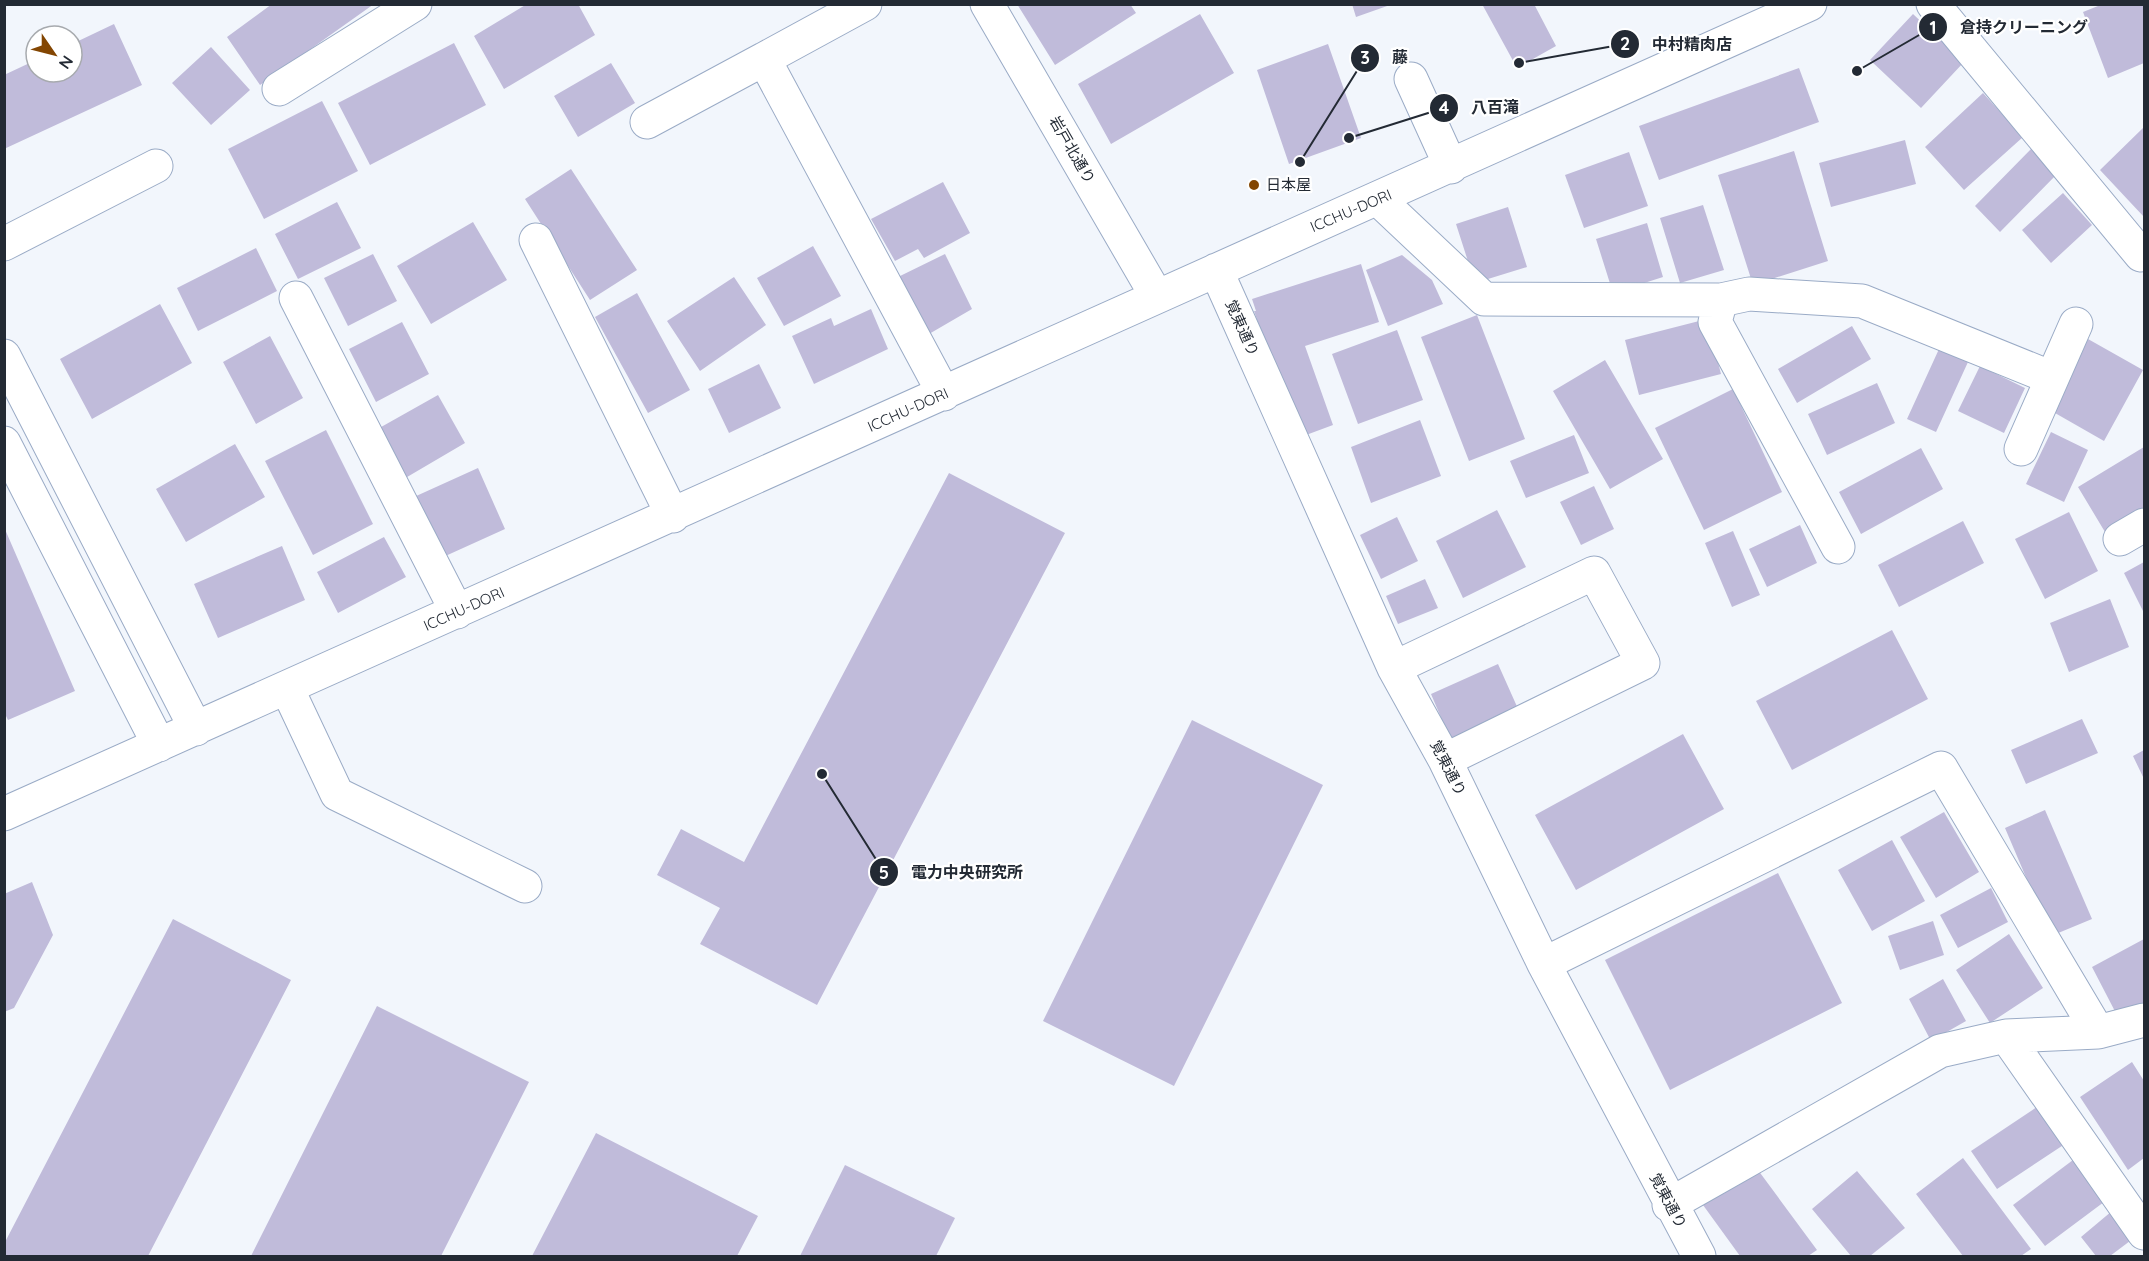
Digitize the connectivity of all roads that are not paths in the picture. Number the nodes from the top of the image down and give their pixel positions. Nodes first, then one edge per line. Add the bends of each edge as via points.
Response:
1 (415, 4) edge
2 (865, 4) edge
3 (987, 4) edge
4 (1934, 4) edge
5 (1796, 7) edge
6 (764, 59) junction
7 (1412, 79) dead end
8 (279, 89) dead end
9 (647, 122) dead end
10 (156, 166) dead end
11 (1451, 167) junction
12 (1378, 199) junction
13 (536, 240) dead end
14 (4, 244) edge
15 (2145, 252) edge
16 (1215, 270) junction
17 (1156, 295) junction
18 (296, 298) dead end
19 (1720, 300) junction
20 (2076, 324) dead end
21 (4, 356) edge
22 (2052, 378) junction
23 (944, 394) junction
24 (4, 443) edge
25 (2021, 449) dead end
26 (673, 516) junction
27 (1838, 547) dead end
28 (457, 612) junction
29 (1394, 668) junction
30 (287, 688) junction
31 (196, 729) junction
32 (159, 745) junction
33 (1445, 760) junction
34 (4, 814) edge
35 (525, 886) dead end
36 (1544, 964) junction
37 (2145, 1020) edge
38 (2098, 1032) junction
39 (2006, 1036) junction
40 (1669, 1205) junction
41 (2145, 1233) edge
42 (1698, 1257) edge

1 - 8 street
2 - 6 street
3 - 17 street, 岩戸北通り
4 - 15 street via 2141,255
5 - 11 street, ICCHU-DORI
6 - 9 street
6 - 23 street
7 - 11 street
10 - 14 street
11 - 12 street, ICCHU-DORI
12 - 16 street, ICCHU-DORI
12 - 19 street via 1484,299
13 - 26 street
16 - 17 street, ICCHU-DORI
16 - 29 street, 覚東通り
17 - 23 street, ICCHU-DORI
18 - 28 street
19 - 22 street via 1749,294 1862,301
19 - 27 street via 1715,322
20 - 22 street
21 - 31 street
22 - 25 street
23 - 26 street, ICCHU-DORI
24 - 32 street
26 - 28 street, ICCHU-DORI
28 - 30 street, ICCHU-DORI
29 - 33 street, 覚東通り
29 - 33 street via 1594,573 1643,663
30 - 31 street, ICCHU-DORI
30 - 35 street via 337,794
31 - 32 street, ICCHU-DORI
32 - 34 street, ICCHU-DORI
33 - 36 street, 覚東通り
36 - 38 street via 1941,768
36 - 40 street, 覚東通り
37 - 38 street
38 - 39 street
39 - 40 street via 1940,1051
39 - 41 street
40 - 42 street, 覚東通り

